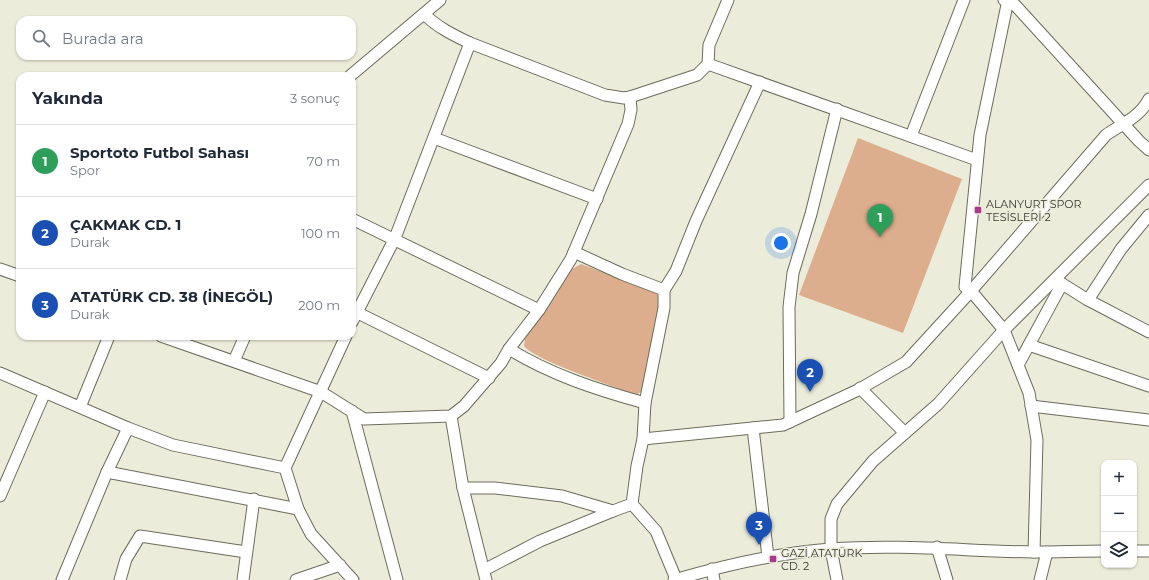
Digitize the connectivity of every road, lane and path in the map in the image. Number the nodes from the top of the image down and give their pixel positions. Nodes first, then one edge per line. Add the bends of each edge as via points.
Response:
1 (440, 0) edge
2 (728, 0) edge
3 (964, 0) edge
4 (1006, 0) edge
5 (424, 14) junction
6 (470, 42) junction
7 (708, 64) junction
8 (355, 72) edge
9 (760, 82) junction
10 (630, 98) junction
11 (1149, 98) edge
12 (837, 109) junction
13 (1123, 123) junction
14 (911, 136) junction
15 (434, 138) junction
16 (1149, 150) edge
17 (977, 160) junction
18 (1149, 185) edge
19 (597, 199) junction
20 (1149, 215) edge
21 (356, 221) edge
22 (395, 238) junction
23 (574, 252) junction
24 (0, 268) edge
25 (16, 274) edge
26 (1059, 282) junction
27 (664, 290) junction
28 (971, 291) junction
29 (1088, 300) junction
30 (356, 310) edge
31 (539, 310) junction
32 (356, 316) edge
33 (1004, 330) junction
34 (1149, 332) edge
35 (107, 340) edge
36 (173, 340) edge
37 (243, 340) edge
38 (344, 340) edge
39 (1029, 345) junction
40 (509, 350) junction
41 (234, 361) junction
42 (1018, 365) junction
43 (0, 373) edge
44 (489, 378) junction
45 (1149, 386) edge
46 (860, 388) junction
47 (45, 392) junction
48 (321, 392) junction
49 (645, 403) junction
50 (1031, 406) junction
51 (80, 407) junction
52 (1149, 409) edge
53 (352, 411) junction
54 (451, 416) junction
55 (1148, 420) edge
56 (790, 422) junction
57 (128, 428) junction
58 (753, 428) junction
59 (905, 433) junction
60 (643, 439) junction
61 (285, 468) junction
62 (5, 470) edge
63 (107, 472) junction
64 (463, 488) junction
65 (0, 496) edge
66 (254, 499) junction
67 (632, 504) junction
68 (298, 509) junction
69 (613, 511) junction
70 (937, 547) junction
71 (831, 549) junction
72 (1101, 551) edge
73 (1137, 551) edge
74 (1149, 551) edge
75 (246, 552) junction
76 (1034, 552) junction
77 (1047, 552) junction
78 (768, 557) junction
79 (340, 565) junction
80 (712, 569) junction
81 (485, 575) edge
82 (62, 580) edge
83 (120, 580) edge
84 (242, 580) edge
85 (296, 580) edge
86 (353, 580) edge
87 (397, 580) edge
88 (675, 580) edge
89 (714, 580) edge
90 (837, 580) edge
91 (947, 580) edge
92 (1040, 580) edge

1 - 5 street
2 - 7 street via 709,46
3 - 14 street
4 - 13 street via 1015,5
4 - 17 street
5 - 6 street via 451,34
5 - 8 street
6 - 10 street via 605,94
6 - 15 street
7 - 9 street
7 - 10 street via 697,75
9 - 12 street
9 - 27 street via 696,221 676,271
10 - 19 street via 628,124
11 - 13 street via 1139,114
12 - 14 street
12 - 56 street via 812,214 794,273 789,307
13 - 16 street
13 - 28 street via 1106,135 1086,156
14 - 17 street
15 - 19 street
15 - 22 street
17 - 28 street via 966,286
18 - 26 street
19 - 23 street
20 - 29 street via 1121,249
21 - 22 street
22 - 30 street
22 - 31 street
23 - 27 street
23 - 31 street
24 - 25 street
26 - 29 street
26 - 33 street
26 - 39 street
27 - 49 street via 659,339
28 - 33 street
28 - 46 street via 906,362
29 - 34 street
31 - 40 street
32 - 44 street
33 - 42 street
33 - 59 street via 938,404
35 - 51 street
36 - 41 street
37 - 41 street
38 - 48 street
39 - 42 street
39 - 45 street
40 - 44 street
40 - 49 street via 531,363 594,388
41 - 48 street
42 - 50 street via 1029,393
43 - 47 street
44 - 54 street via 464,406
46 - 56 street
46 - 59 street
47 - 51 street
47 - 62 street
48 - 53 street
48 - 61 street
49 - 60 street
50 - 55 street
50 - 76 street via 1036,440
51 - 57 street
52 - 55 street
53 - 54 street via 364,418
53 - 87 street
54 - 64 street
56 - 58 street
57 - 61 street via 173,445
57 - 63 street
58 - 60 street
58 - 78 street
59 - 71 street via 873,461 837,504 831,519
60 - 67 street
61 - 68 street
62 - 65 street
63 - 66 street
63 - 82 street
64 - 69 street via 495,488 562,496
64 - 81 street
66 - 68 street
66 - 75 street
67 - 69 street
67 - 88 street via 656,531
68 - 79 street via 311,534
69 - 81 street via 540,542
70 - 71 street
70 - 76 street
70 - 91 street
71 - 78 street
71 - 90 street
72 - 77 street
73 - 74 street
75 - 83 street via 140,536 126,559
75 - 84 street
76 - 77 street
77 - 92 street
78 - 80 street
79 - 85 street
79 - 86 street
80 - 88 street
80 - 89 street

